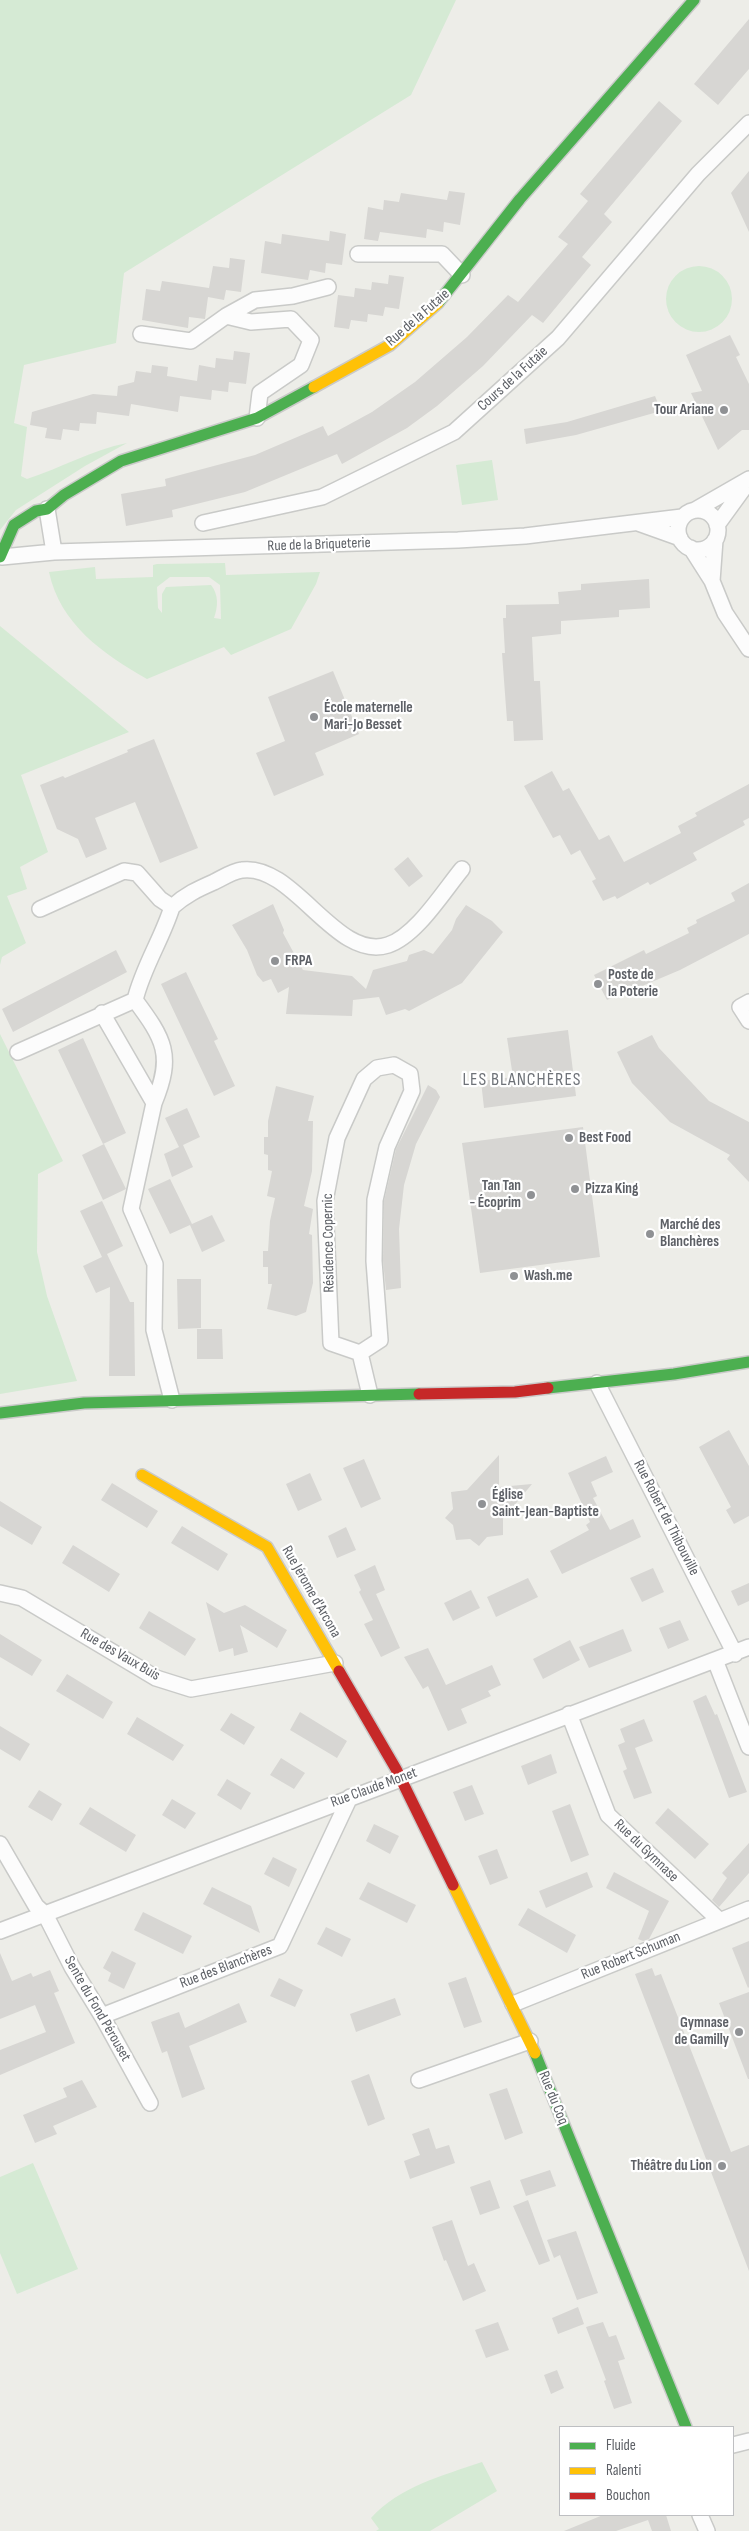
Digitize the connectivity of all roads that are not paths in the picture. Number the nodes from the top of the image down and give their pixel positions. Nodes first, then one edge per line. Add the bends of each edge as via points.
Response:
1 (694, 0) edge
2 (749, 123) edge
3 (358, 254) dead end
4 (462, 274) junction
5 (328, 286) dead end
6 (226, 316) junction
7 (141, 334) dead end
8 (256, 418) junction
9 (749, 480) edge
10 (47, 509) junction
11 (689, 513) junction
12 (635, 522) junction
13 (203, 523) dead end
14 (717, 525) junction
15 (715, 540) junction
16 (685, 543) junction
17 (54, 552) junction
18 (1, 557) edge
19 (712, 581) junction
20 (749, 649) edge
21 (462, 869) dead end
22 (172, 907) junction
23 (40, 909) dead end
24 (135, 1000) junction
25 (749, 1002) edge
26 (102, 1013) junction
27 (749, 1022) edge
28 (18, 1052) dead end
29 (154, 1103) junction
30 (360, 1353) junction
31 (749, 1362) edge
32 (597, 1383) junction
33 (370, 1395) junction
34 (172, 1400) junction
35 (0, 1412) edge
36 (142, 1475) dead end
37 (0, 1593) edge
38 (749, 1647) edge
39 (735, 1654) junction
40 (715, 1660) junction
41 (335, 1663) junction
42 (569, 1714) junction
43 (749, 1747) edge
44 (401, 1778) junction
45 (350, 1797) junction
46 (0, 1844) edge
47 (749, 1909) edge
48 (45, 1914) junction
49 (719, 1920) junction
50 (0, 1931) edge
51 (513, 2004) junction
52 (102, 2016) junction
53 (530, 2041) junction
54 (419, 2080) dead end
55 (150, 2103) dead end
56 (686, 2426) edge
57 (749, 2440) edge
58 (734, 2445) edge
59 (700, 2516) edge
60 (707, 2531) edge

1 - 4 street, Rue de la Futaie via 520,199
2 - 13 street, Cours de la Futaie via 698,174 558,338 454,432 322,497
3 - 4 street via 442,254
4 - 8 street, Rue de la Futaie via 444,298 390,344
5 - 6 street via 293,296 255,300
6 - 7 street via 191,341
6 - 8 street via 251,322 292,320 311,340 301,365 260,393
8 - 10 street, Rue de la Futaie via 121,461
9 - 11 street, Rue de la Briqueterie
9 - 14 street, Rue de la Briqueterie
10 - 17 street
10 - 18 street, Rue de la Futaie via 36,511 14,525
11 - 12 street, Rue de la Briqueterie
11 - 14 street via 706,512
11 - 16 street via 678,527
12 - 16 street, Rue de la Briqueterie
12 - 17 street, Rue de la Briqueterie via 467,540
14 - 15 street
15 - 16 street via 704,549
15 - 19 street
16 - 19 street
17 - 18 street, Rue de la Briqueterie
19 - 20 street via 725,613
21 - 22 street via 410,933 388,945 368,946 350,939 267,873 242,870 184,895
22 - 23 street via 136,873 124,871
22 - 24 street via 165,931 140,978
24 - 26 street
24 - 29 street via 156,1028 166,1058 163,1082
25 - 27 street via 740,1007
26 - 28 street
26 - 29 street
29 - 34 street via 131,1210 155,1264 154,1330
30 - 30 street, Résidence Copernic via 331,1344 325,1201 337,1138 364,1079 377,1068 394,1065 410,1074 412,1092 387,1147 375,1200 374,1261 380,1340
30 - 33 street
31 - 32 street
32 - 33 street via 515,1392
32 - 39 street, Rue Robert de Thibouville
33 - 34 street
34 - 35 street via 84,1403
36 - 41 street, Rue Jérome d'Arcona via 267,1547
37 - 41 street, Rue des Vaux Buis via 22,1598 156,1678 191,1688
38 - 39 street, Rue Claude Monet
39 - 40 street, Rue Claude Monet
40 - 42 street, Rue Claude Monet
40 - 43 street
41 - 44 street, Rue Jérome d'Arcona
42 - 44 street, Rue Claude Monet
42 - 49 street, Rue du Gymnase via 608,1815
44 - 45 street, Rue Claude Monet
44 - 51 street, Rue du Coq
45 - 48 street, Rue Claude Monet
45 - 52 street, Rue des Blanchères via 280,1946
46 - 48 street, Sente du Fond Pérouset via 36,1906
47 - 49 street, Rue Robert Schuman
48 - 50 street, Rue Claude Monet
48 - 52 street, Sente du Fond Pérouset
49 - 51 street, Rue Robert Schuman
51 - 53 street, Rue du Coq
52 - 55 street, Sente du Fond Pérouset
53 - 54 street
53 - 56 street, Rue du Coq
57 - 58 street
59 - 60 street

